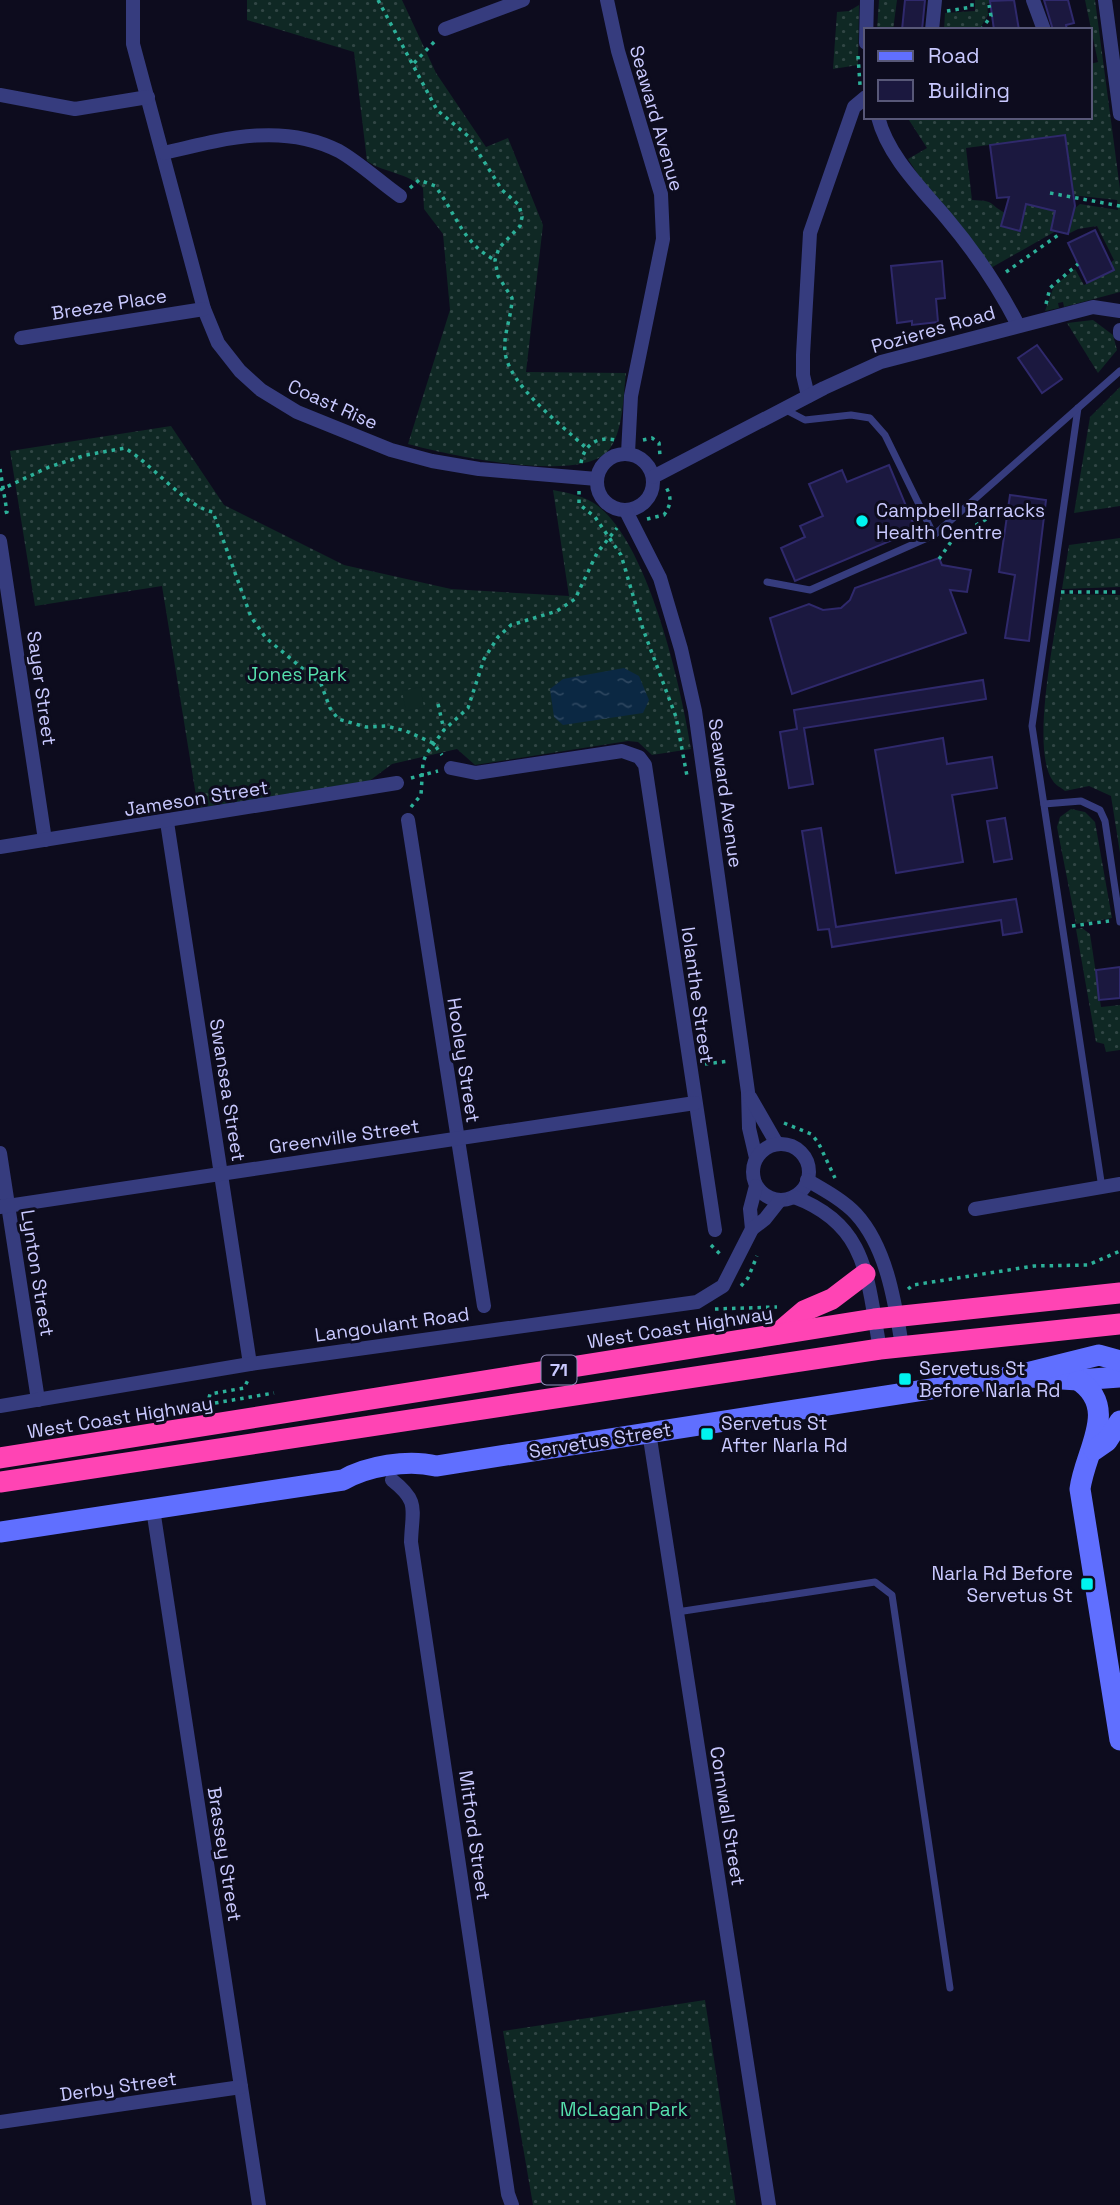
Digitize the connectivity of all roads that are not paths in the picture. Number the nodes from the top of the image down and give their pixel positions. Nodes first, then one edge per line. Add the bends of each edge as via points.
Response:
1 (133, 0) edge
2 (523, 0) edge
3 (607, 0) edge
4 (867, 0) edge
5 (935, 0) edge
6 (1033, 0) edge
7 (1105, 0) edge
8 (866, 28) edge
9 (932, 28) edge
10 (1043, 28) edge
11 (445, 29) road end
12 (0, 95) edge
13 (148, 97) junction
14 (864, 99) edge
15 (1120, 114) edge
16 (879, 119) edge
17 (164, 153) junction
18 (400, 196) road end
19 (204, 309) junction
20 (1120, 311) edge
21 (1018, 325) junction
22 (21, 338) dead end
23 (1120, 371) edge
24 (808, 396) junction
25 (1078, 408) junction
26 (784, 409) junction
27 (627, 448) junction
28 (657, 475) junction
29 (597, 479) junction
30 (628, 515) junction
31 (934, 535) junction
32 (0, 541) edge
33 (767, 582) dead end
34 (451, 768) road end
35 (397, 783) road end
36 (1044, 804) junction
37 (408, 820) dead end
38 (167, 822) junction
39 (45, 840) junction
40 (0, 847) edge
41 (1120, 921) edge
42 (748, 1092) junction
43 (695, 1103) junction
44 (457, 1139) junction
45 (777, 1144) junction
46 (0, 1153) edge
47 (756, 1158) junction
48 (221, 1173) junction
49 (807, 1181) junction
50 (1120, 1184) edge
51 (756, 1186) junction
52 (1102, 1188) junction
53 (787, 1198) junction
54 (4, 1207) edge
55 (975, 1209) dead end
56 (752, 1229) junction
57 (715, 1230) dead end
58 (865, 1274) junction
59 (1120, 1293) edge
60 (484, 1306) dead end
61 (897, 1316) junction
62 (874, 1320) junction
63 (1120, 1324) edge
64 (775, 1335) junction
65 (902, 1346) junction
66 (880, 1349) junction
67 (1120, 1361) edge
68 (250, 1371) junction
69 (1014, 1376) junction
70 (1120, 1377) edge
71 (1078, 1380) junction
72 (38, 1400) junction
73 (0, 1406) edge
74 (1120, 1421) edge
75 (649, 1432) junction
76 (1094, 1450) junction
77 (0, 1458) edge
78 (436, 1466) junction
79 (343, 1480) junction
80 (392, 1480) junction
81 (0, 1482) edge
82 (153, 1509) junction
83 (0, 1532) edge
84 (677, 1612) junction
85 (1117, 1704) edge
86 (1120, 1741) edge
87 (950, 1988) dead end
88 (242, 2087) junction
89 (0, 2122) edge
90 (259, 2205) edge
91 (512, 2205) edge
92 (769, 2205) edge

1 - 13 street, Coast Rise via 134,44
2 - 11 street
3 - 27 street, Seaward Avenue via 661,194 663,239 631,396
4 - 8 street
5 - 9 street
6 - 10 street
7 - 15 street
12 - 13 street via 75,109
13 - 17 street, Coast Rise
14 - 24 street via 854,107 810,233 803,355
16 - 21 street via 905,169 951,223
17 - 18 street via 239,135 302,138 339,152
17 - 19 street, Coast Rise
19 - 22 street, Breeze Place
19 - 29 street, Coast Rise via 218,343 240,371 297,412 391,450 432,461
20 - 21 street, Pozieres Road via 1093,307
21 - 24 street, Pozieres Road via 881,362
23 - 25 lane
24 - 26 street, Pozieres Road
25 - 31 lane
25 - 36 lane via 1032,726
26 - 28 street, Pozieres Road
26 - 31 lane via 806,420 851,415 870,418 885,435
27 - 28 street
27 - 29 street via 604,463
28 - 30 street via 650,497
29 - 30 street via 601,497
30 - 42 street, Seaward Avenue via 660,578 695,711
31 - 33 lane via 810,590
32 - 39 street, Sayer Street
34 - 43 street, Iolanthe Street via 476,772 622,751 639,757 645,765
35 - 38 street, Jameson Street
36 - 41 lane via 1081,801 1100,810
36 - 52 lane
37 - 44 street, Hooley Street
38 - 39 street, Jameson Street
38 - 48 street, Swansea Street
39 - 40 street, Jameson Street
42 - 45 street, Seaward Avenue
42 - 47 street, Seaward Avenue
43 - 44 street, Greenville Street
43 - 57 street, Iolanthe Street
44 - 48 street, Greenville Street
44 - 60 street, Hooley Street
45 - 47 street
45 - 49 street via 787,1144 802,1154 809,1171
46 - 54 street, Lynton Street
47 - 51 street via 752,1172
48 - 54 street, Greenville Street
48 - 68 street, Swansea Street
49 - 53 street
49 - 61 street via 856,1214 872,1237
50 - 52 street
51 - 53 street via 771,1198
51 - 56 street, Langoulant Road via 750,1209
52 - 55 street
53 - 56 street, Langoulant Road
53 - 58 street via 813,1204 853,1239
54 - 72 street, Lynton Street
56 - 68 street, Langoulant Road via 723,1286 697,1302
58 - 62 street
58 - 64 highway via 832,1299 804,1311
59 - 61 highway, West Coast Highway / 71
61 - 62 highway, West Coast Highway / 71
61 - 65 street
62 - 64 highway, West Coast Highway / 71
62 - 66 street
63 - 65 highway, 71
64 - 77 highway, West Coast Highway / 71
65 - 66 highway, 71
66 - 81 highway, 71
67 - 69 street, Servetus Street via 1099,1355
68 - 72 street, Langoulant Road
69 - 71 street, Servetus Street
69 - 75 street, Servetus Street
70 - 71 street, Servetus Street
71 - 76 street via 1093,1389 1099,1400 1101,1418
72 - 73 street, Langoulant Road
74 - 76 street via 1107,1441
75 - 78 street, Servetus Street
75 - 84 street, Cornwall Street
76 - 85 street via 1080,1489
78 - 79 street, Servetus Street via 422,1463 358,1471
78 - 80 street, Servetus Street via 424,1475
79 - 80 street, Servetus Street via 361,1484
79 - 82 street, Servetus Street
80 - 91 street, Mitford Street via 415,1508 411,1542
82 - 83 street, Servetus Street
82 - 88 street, Brassey Street
84 - 87 lane via 875,1582 892,1595
84 - 92 street, Cornwall Street
85 - 86 street
88 - 89 street, Derby Street
88 - 90 street, Brassey Street

